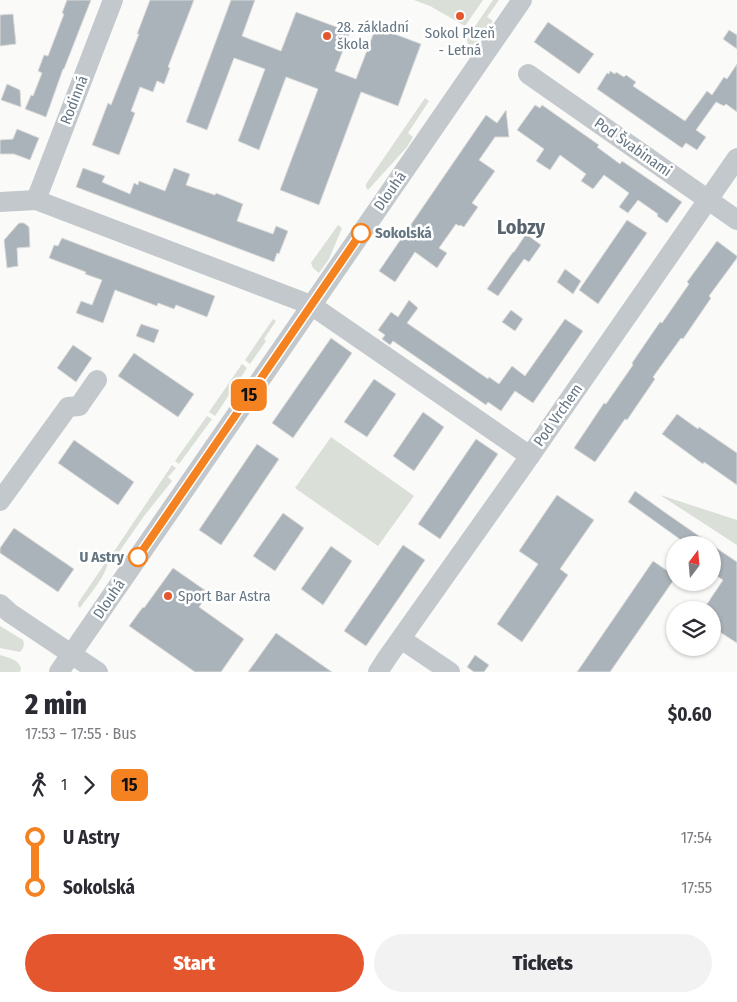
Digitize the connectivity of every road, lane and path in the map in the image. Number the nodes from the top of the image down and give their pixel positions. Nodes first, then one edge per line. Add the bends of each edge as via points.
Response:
1 (113, 0) edge
2 (522, 0) edge
3 (528, 74) dead end
4 (737, 158) edge
5 (36, 200) junction
6 (708, 200) junction
7 (0, 202) edge
8 (737, 220) edge
9 (311, 305) junction
10 (97, 380) dead end
11 (530, 456) junction
12 (0, 501) edge
13 (0, 604) edge
14 (401, 638) junction
15 (71, 654) junction
16 (59, 672) edge
17 (98, 672) edge
18 (378, 672) edge
19 (450, 672) edge

1 - 5 street, Rodinná
2 - 9 street, Dlouhá
3 - 6 street, Pod Švabinami
4 - 6 street, Pod Vrchem
5 - 7 street
5 - 9 street
6 - 8 street, Pod Švabinami
6 - 11 street, Pod Vrchem
9 - 11 street
9 - 15 street, Dlouhá
10 - 12 street via 79,406 68,407
11 - 14 street, Pod Vrchem
13 - 15 street
14 - 18 street, Pod Vrchem
14 - 19 street
15 - 16 street, Dlouhá
15 - 17 street

